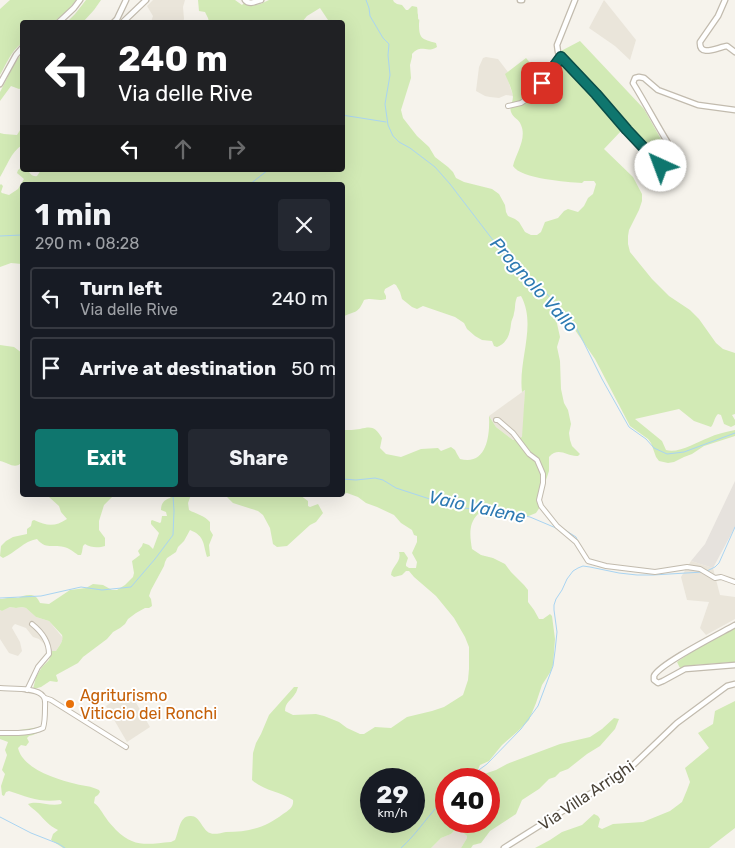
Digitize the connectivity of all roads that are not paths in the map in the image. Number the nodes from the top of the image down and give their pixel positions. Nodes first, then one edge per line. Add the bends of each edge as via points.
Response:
1 (80, 0) edge
2 (126, 0) edge
3 (146, 0) edge
4 (245, 0) edge
5 (261, 0) edge
6 (575, 0) edge
7 (725, 0) edge
8 (61, 20) edge
9 (116, 20) edge
10 (125, 20) edge
11 (20, 51) edge
12 (735, 52) edge
13 (561, 57) junction
14 (0, 84) edge
15 (508, 106) dead end
16 (735, 110) edge
17 (496, 420) dead end
18 (735, 582) edge
19 (32, 624) dead end
20 (735, 625) edge
21 (735, 665) edge
22 (735, 684) edge
23 (0, 688) edge
24 (27, 690) junction
25 (45, 698) junction
26 (0, 733) edge
27 (126, 747) dead end
28 (504, 848) edge

1 - 8 street
2 - 9 street
3 - 10 street
4 - 5 street via 253,3
6 - 13 street via 557,45
7 - 12 street via 700,46 707,51 727,46
11 - 14 street
13 - 15 street via 530,97 522,103
13 - 16 street via 667,172 675,173 680,162 633,83 635,78 644,78 658,90 698,106
17 - 18 street via 513,433 537,460 543,474 538,500 541,506 576,542 588,561 655,572 687,567
19 - 24 street via 43,634 49,654 38,667
20 - 21 street via 670,661 657,672 654,680 658,683 664,681 685,668
22 - 28 street, Via Villa Arrighi via 727,686 677,723 628,770
23 - 24 street
24 - 25 street via 36,691
25 - 26 street via 43,728
25 - 27 street

